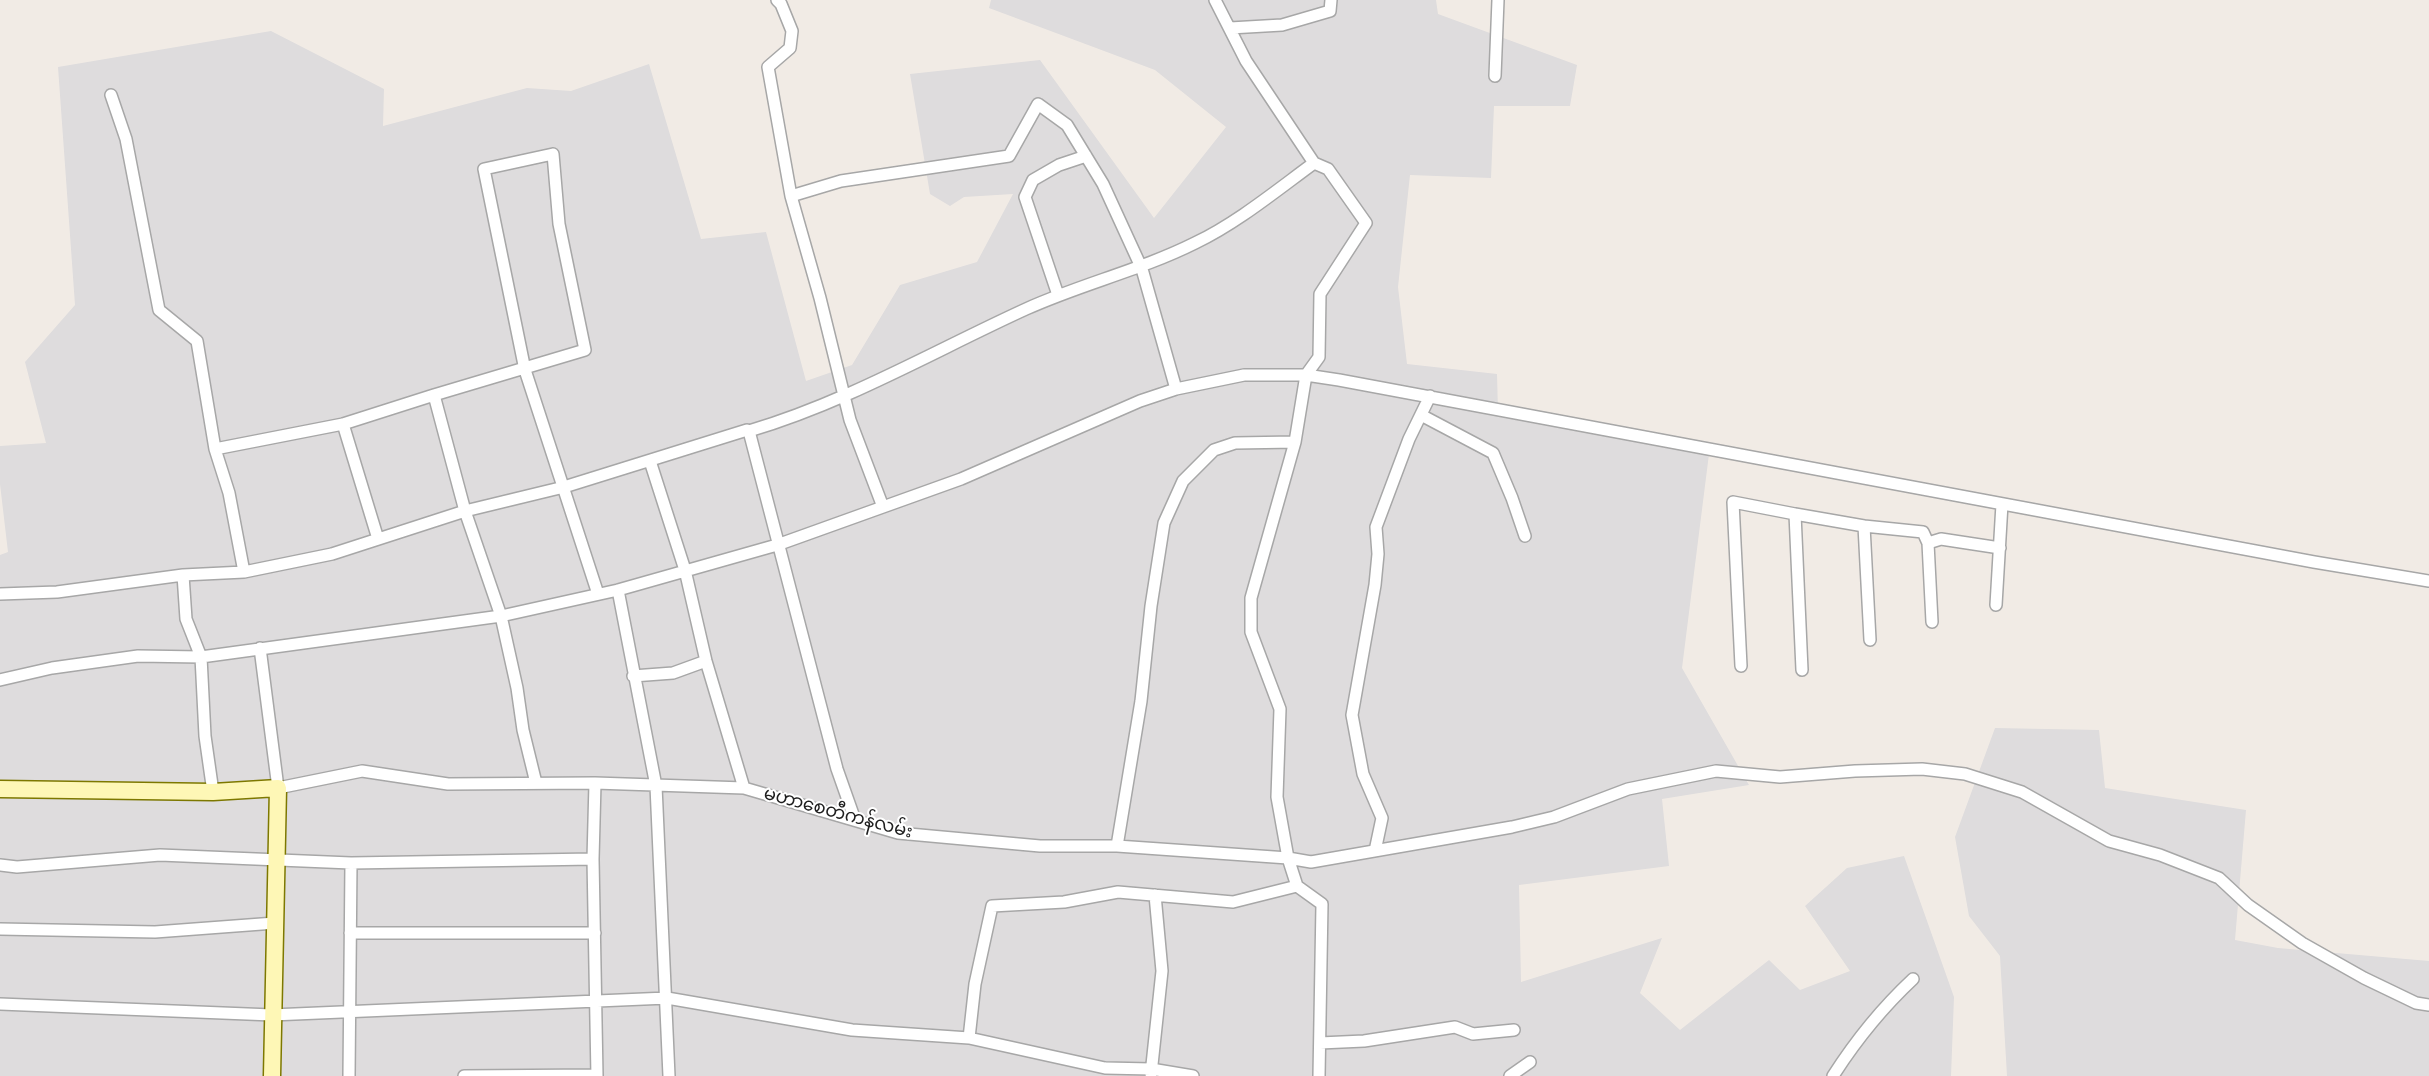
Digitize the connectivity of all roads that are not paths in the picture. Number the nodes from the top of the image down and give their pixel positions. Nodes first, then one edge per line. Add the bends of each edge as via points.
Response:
1 (777, 0) edge
2 (1215, 0) edge
3 (1331, 0) edge
4 (1498, 0) edge
5 (1230, 28) junction
6 (1495, 76) dead end
7 (111, 94) dead end
8 (1086, 156) junction
9 (1314, 163) junction
10 (791, 196) junction
11 (1139, 265) junction
12 (1058, 295) junction
13 (525, 370) junction
14 (1306, 376) junction
15 (1176, 389) junction
16 (434, 395) junction
17 (1430, 396) junction
18 (844, 398) junction
19 (1421, 415) junction
20 (343, 424) junction
21 (749, 431) junction
22 (1295, 442) junction
23 (215, 449) junction
24 (650, 461) junction
25 (564, 487) junction
26 (2002, 504) junction
27 (883, 507) junction
28 (465, 511) junction
29 (1795, 514) junction
30 (1864, 526) junction
31 (1525, 536) dead end
32 (378, 539) junction
33 (1928, 543) junction
34 (777, 545) junction
35 (2000, 548) junction
36 (685, 570) junction
37 (244, 572) junction
38 (183, 575) junction
39 (2429, 581) edge
40 (618, 590) junction
41 (0, 594) edge
42 (598, 594) junction
43 (1996, 605) dead end
44 (501, 616) junction
45 (1932, 622) dead end
46 (1870, 640) dead end
47 (260, 648) junction
48 (201, 657) junction
49 (706, 661) junction
50 (1741, 666) dead end
51 (1802, 670) dead end
52 (633, 676) junction
53 (0, 680) edge
54 (536, 783) junction
55 (595, 783) junction
56 (656, 786) junction
57 (0, 788) edge
58 (278, 788) junction
59 (744, 788) junction
60 (213, 792) junction
61 (855, 820) junction
62 (1117, 846) junction
63 (1375, 851) junction
64 (1288, 858) junction
65 (593, 859) junction
66 (276, 860) junction
67 (351, 864) junction
68 (0, 865) edge
69 (1296, 886) junction
70 (1155, 895) junction
71 (275, 923) junction
72 (0, 929) edge
73 (350, 933) junction
74 (594, 933) junction
75 (1913, 979) dead end
76 (667, 998) junction
77 (596, 1001) junction
78 (0, 1004) edge
79 (2429, 1005) edge
80 (349, 1012) junction
81 (272, 1015) junction
82 (1514, 1030) dead end
83 (968, 1038) junction
84 (1320, 1043) junction
85 (1530, 1062) dead end
86 (1151, 1072) edge
87 (596, 1075) edge
88 (272, 1076) edge
89 (349, 1076) edge
90 (464, 1076) edge
91 (669, 1076) edge
92 (1193, 1076) edge
93 (1320, 1076) edge
94 (1510, 1076) edge
95 (1833, 1076) edge

1 - 10 street via 792,30 790,48 768,67
2 - 5 street
3 - 5 street via 1330,12 1282,25
4 - 6 street
5 - 9 street via 1246,61
7 - 23 street via 126,139 160,310 197,341
8 - 10 street via 1067,125 1038,104 1009,156 841,181
8 - 11 street via 1103,184
8 - 12 street via 1059,165 1033,180 1026,197
9 - 11 street via 1196,243
9 - 14 street via 1328,169 1366,224 1320,294 1319,357
10 - 18 street
11 - 12 street
11 - 15 street
12 - 18 street
13 - 13 street via 484,169 553,154 559,224 586,350
13 - 16 street
13 - 25 street
14 - 15 street via 1244,376
14 - 17 street
14 - 22 street
15 - 27 street via 1140,401 961,479
16 - 20 street
16 - 28 street
17 - 19 street
17 - 26 street
18 - 21 street
18 - 27 street
19 - 31 street via 1493,453
19 - 63 street via 1376,527 1375,585 1352,715 1362,774 1382,818
20 - 23 street
20 - 32 street
21 - 24 street
21 - 34 street
22 - 62 street via 1235,442 1214,450 1184,481 1164,522 1141,701
22 - 64 street via 1251,598 1251,632 1280,709 1277,797
23 - 37 street via 229,493
24 - 25 street
24 - 36 street
25 - 28 street
25 - 42 street
26 - 35 street
26 - 39 street
27 - 34 street
28 - 32 street
28 - 44 street
29 - 30 street
29 - 50 street via 1733,502
29 - 51 street
30 - 33 street via 1923,532
30 - 46 street
32 - 37 street via 332,554
33 - 35 street via 1941,539
33 - 45 street
34 - 36 street
34 - 61 street via 837,769
35 - 43 street
36 - 40 street
36 - 49 street
37 - 38 street
38 - 41 street via 57,592
38 - 48 street via 186,619
40 - 42 street
40 - 52 street
42 - 44 street
44 - 47 street
44 - 54 street via 517,688 522,730
47 - 48 street
47 - 58 street
48 - 53 street via 138,656 52,668
48 - 60 street via 205,736
49 - 52 street via 673,673
49 - 59 street
52 - 56 street
54 - 55 street, မဟာစေတီကန်လမ်း
54 - 58 street, မဟာစေတီကန်လမ်း via 448,784 362,770
55 - 56 street, မဟာစေတီကန်လမ်း
55 - 65 street
56 - 59 street, မဟာစေတီကန်လမ်း
56 - 76 street
57 - 60 street
58 - 60 street
58 - 66 street
59 - 61 street, မဟာစေတီကန်လမ်း
61 - 62 street, မဟာစေတီကန်လမ်း via 898,833 1040,846
62 - 64 street, မဟာစေတီကန်လမ်း
63 - 64 street, မဟာစေတီကန်လမ်း via 1311,862
63 - 79 street, မဟာစေတီကန်လမ်း via 1554,817 1628,789 1716,771 1780,777 1922,769 1965,774 2022,792 2109,842 2160,855 2219,878 2248,905 2302,943 2364,978 2416,1003
64 - 69 street
65 - 67 street
65 - 74 street
66 - 67 street
66 - 68 street via 160,855 17,867
66 - 71 street
67 - 73 street
69 - 70 street via 1233,902
69 - 84 street via 1322,904
70 - 83 street via 1118,892 1064,902 992,906 975,984
70 - 86 street via 1162,972
71 - 72 street via 154,932
71 - 81 street
73 - 74 street
73 - 80 street
74 - 77 street
75 - 95 street via 1861,1034
76 - 77 street
76 - 83 street via 852,1030
76 - 91 street
77 - 80 street
77 - 87 street
78 - 81 street
80 - 81 street
80 - 89 street
81 - 88 street
82 - 84 street via 1473,1034 1455,1027 1364,1041
83 - 86 street via 1105,1068
84 - 93 street
85 - 94 street
86 - 92 street
87 - 90 street

